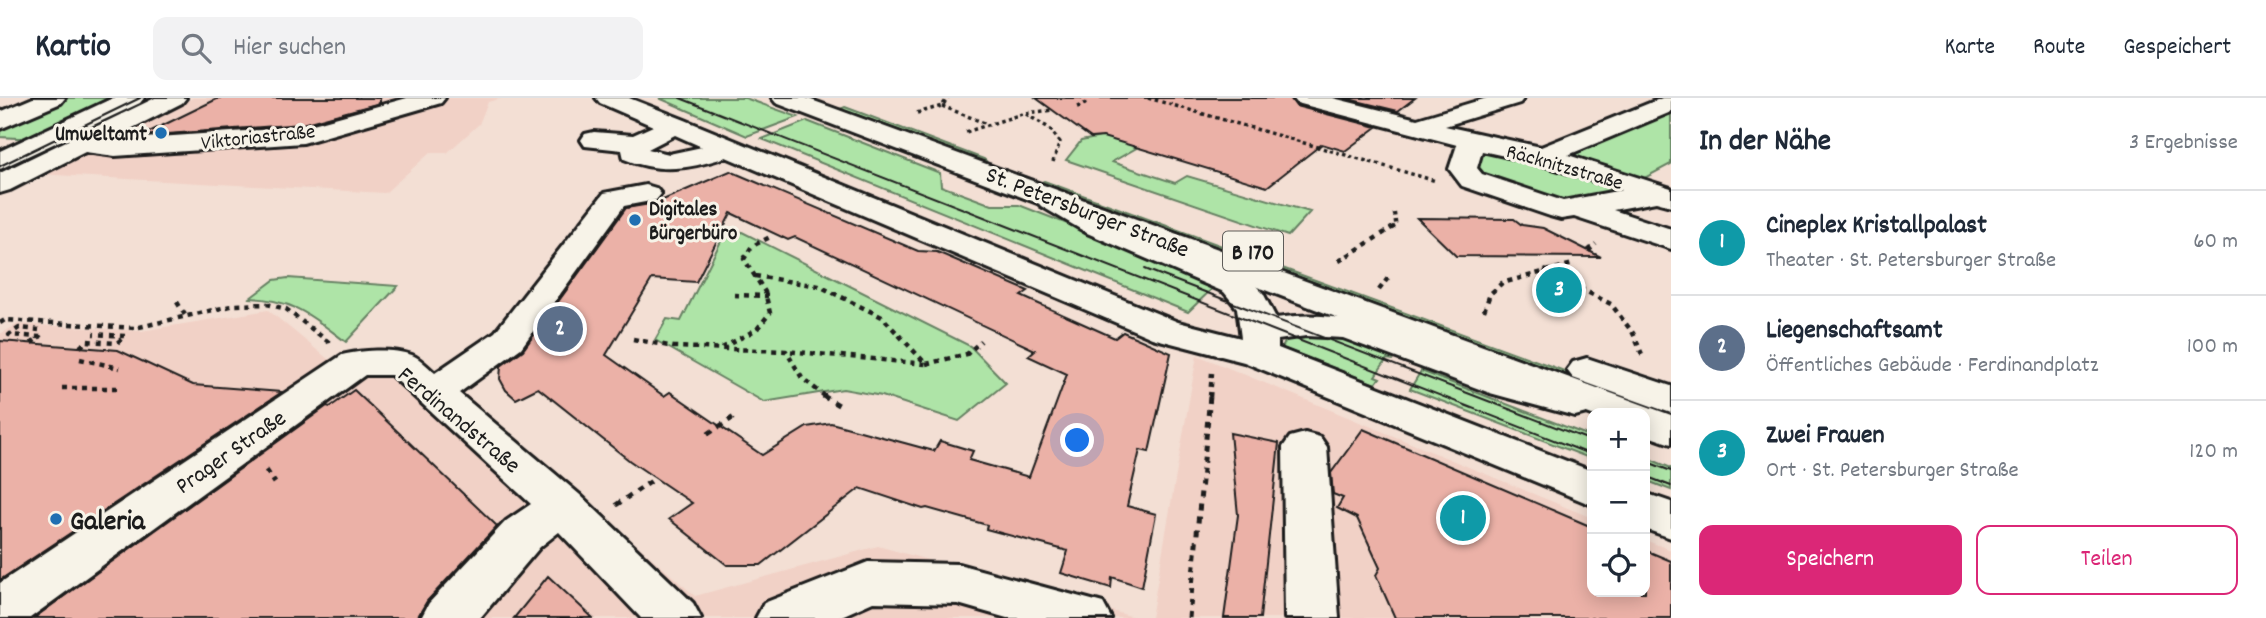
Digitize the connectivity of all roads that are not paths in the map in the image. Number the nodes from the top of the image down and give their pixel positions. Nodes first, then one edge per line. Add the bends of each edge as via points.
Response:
1 (52, 98) edge
2 (433, 98) edge
3 (608, 98) edge
4 (784, 98) edge
5 (836, 98) edge
6 (1305, 98) edge
7 (1512, 98) edge
8 (1662, 98) edge
9 (152, 102) edge
10 (1671, 102) edge
11 (0, 121) edge
12 (676, 125) junction
13 (1417, 127) junction
14 (74, 136) junction
15 (594, 140) dead end
16 (1472, 141) junction
17 (637, 143) junction
18 (0, 147) edge
19 (727, 147) junction
20 (27, 148) junction
21 (1543, 156) junction
22 (696, 159) junction
23 (0, 162) edge
24 (1028, 175) junction
25 (0, 178) edge
26 (0, 184) edge
27 (1664, 195) edge
28 (1575, 207) junction
29 (1671, 239) edge
30 (1260, 343) junction
31 (356, 363) joint
32 (434, 392) junction
33 (1594, 408) edge
34 (1615, 408) edge
35 (1660, 420) edge
36 (1305, 447) dead end
37 (1587, 487) edge
38 (1650, 512) edge
39 (573, 517) junction
40 (1671, 521) edge
41 (0, 611) edge
42 (448, 618) edge
43 (674, 618) edge
44 (783, 618) edge
45 (1084, 618) edge
46 (1312, 618) edge

1 - 11 street
2 - 14 street, Viktoriastraße via 303,135 115,148
3 - 12 street
4 - 24 street, St. Petersburger Straße / B 170
5 - 24 street, St. Petersburger Straße / B 170
6 - 13 street, Räcknitzstraße
7 - 13 street
8 - 10 street
9 - 14 street
10 - 21 street
12 - 17 street
12 - 19 street
13 - 16 street, Räcknitzstraße
14 - 20 street
14 - 26 street
15 - 17 street
16 - 21 street, Räcknitzstraße
16 - 28 street, Räcknitzstraße via 1463,169 1472,180 1561,210
17 - 22 street via 634,153 649,161
18 - 20 street
19 - 22 street
19 - 30 street via 1165,330 1215,342
20 - 23 street
20 - 25 street via 33,149 32,156
21 - 27 street, Räcknitzstraße
22 - 32 street via 682,175 653,191 614,199 508,340
24 - 30 street via 1098,226 1236,285 1250,296
24 - 34 street, St. Petersburger Straße / B 170
24 - 35 street, St. Petersburger Straße / B 170
27 - 28 street, Räcknitzstraße
28 - 29 street
30 - 33 street via 1300,324 1350,328 1504,384
30 - 37 street
31 - 32 street, Ferdinandstraße via 401,364
31 - 41 street, Prager Straße
32 - 39 street, Ferdinandstraße
36 - 46 street
38 - 40 street
39 - 42 street via 523,534
39 - 43 street, Ferdinandstraße
44 - 45 street via 868,582 958,584

